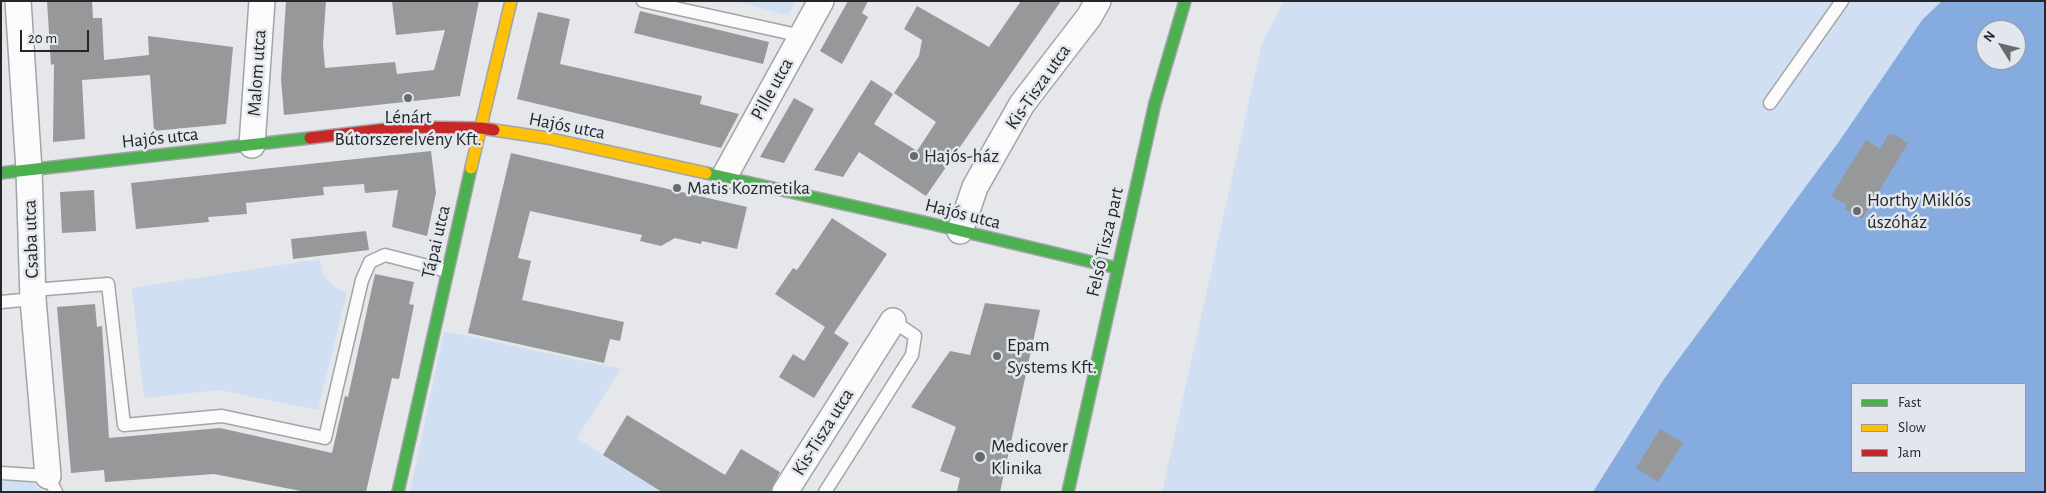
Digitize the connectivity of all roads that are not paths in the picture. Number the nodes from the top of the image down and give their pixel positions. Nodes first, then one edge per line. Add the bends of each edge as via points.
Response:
1 (18, 1) edge
2 (262, 1) edge
3 (511, 1) edge
4 (643, 1) edge
5 (821, 1) edge
6 (1098, 1) edge
7 (1185, 1) edge
8 (1842, 1) edge
9 (802, 36) junction
10 (1770, 103) dead end
11 (481, 128) junction
12 (252, 145) junction
13 (29, 170) junction
14 (1, 173) edge
15 (724, 177) junction
16 (960, 231) junction
17 (1117, 268) junction
18 (447, 271) junction
19 (33, 295) junction
20 (1, 302) edge
21 (893, 321) joint
22 (1, 473) edge
23 (52, 484) edge
24 (398, 492) edge
25 (785, 492) edge
26 (825, 492) edge
27 (1068, 492) edge

1 - 13 street, Csaba utca
2 - 12 street, Malom utca
3 - 11 main road, Tápai utca
4 - 9 lane
5 - 9 street, Pille utca
6 - 16 street, Kis-Tisza utca via 1022,104 975,187
7 - 17 main road, Felső Tisza part via 1155,102
8 - 10 lane
9 - 15 street, Pille utca
11 - 12 main road, Hajós utca via 404,127
11 - 15 main road, Hajós utca via 547,138
11 - 18 main road, Tápai utca
12 - 13 main road, Hajós utca
13 - 14 main road, Hajós utca
13 - 19 street, Csaba utca
15 - 16 main road, Hajós utca
16 - 17 main road, Hajós utca
17 - 27 main road, Felső Tisza part
18 - 19 lane via 385,255 370,262 362,280 325,438 222,416 124,425 108,284
18 - 24 main road, Tápai utca
19 - 20 lane
19 - 23 street, Csaba utca
21 - 25 street, Kis-Tisza utca
21 - 26 lane via 915,336 912,355
22 - 23 lane

